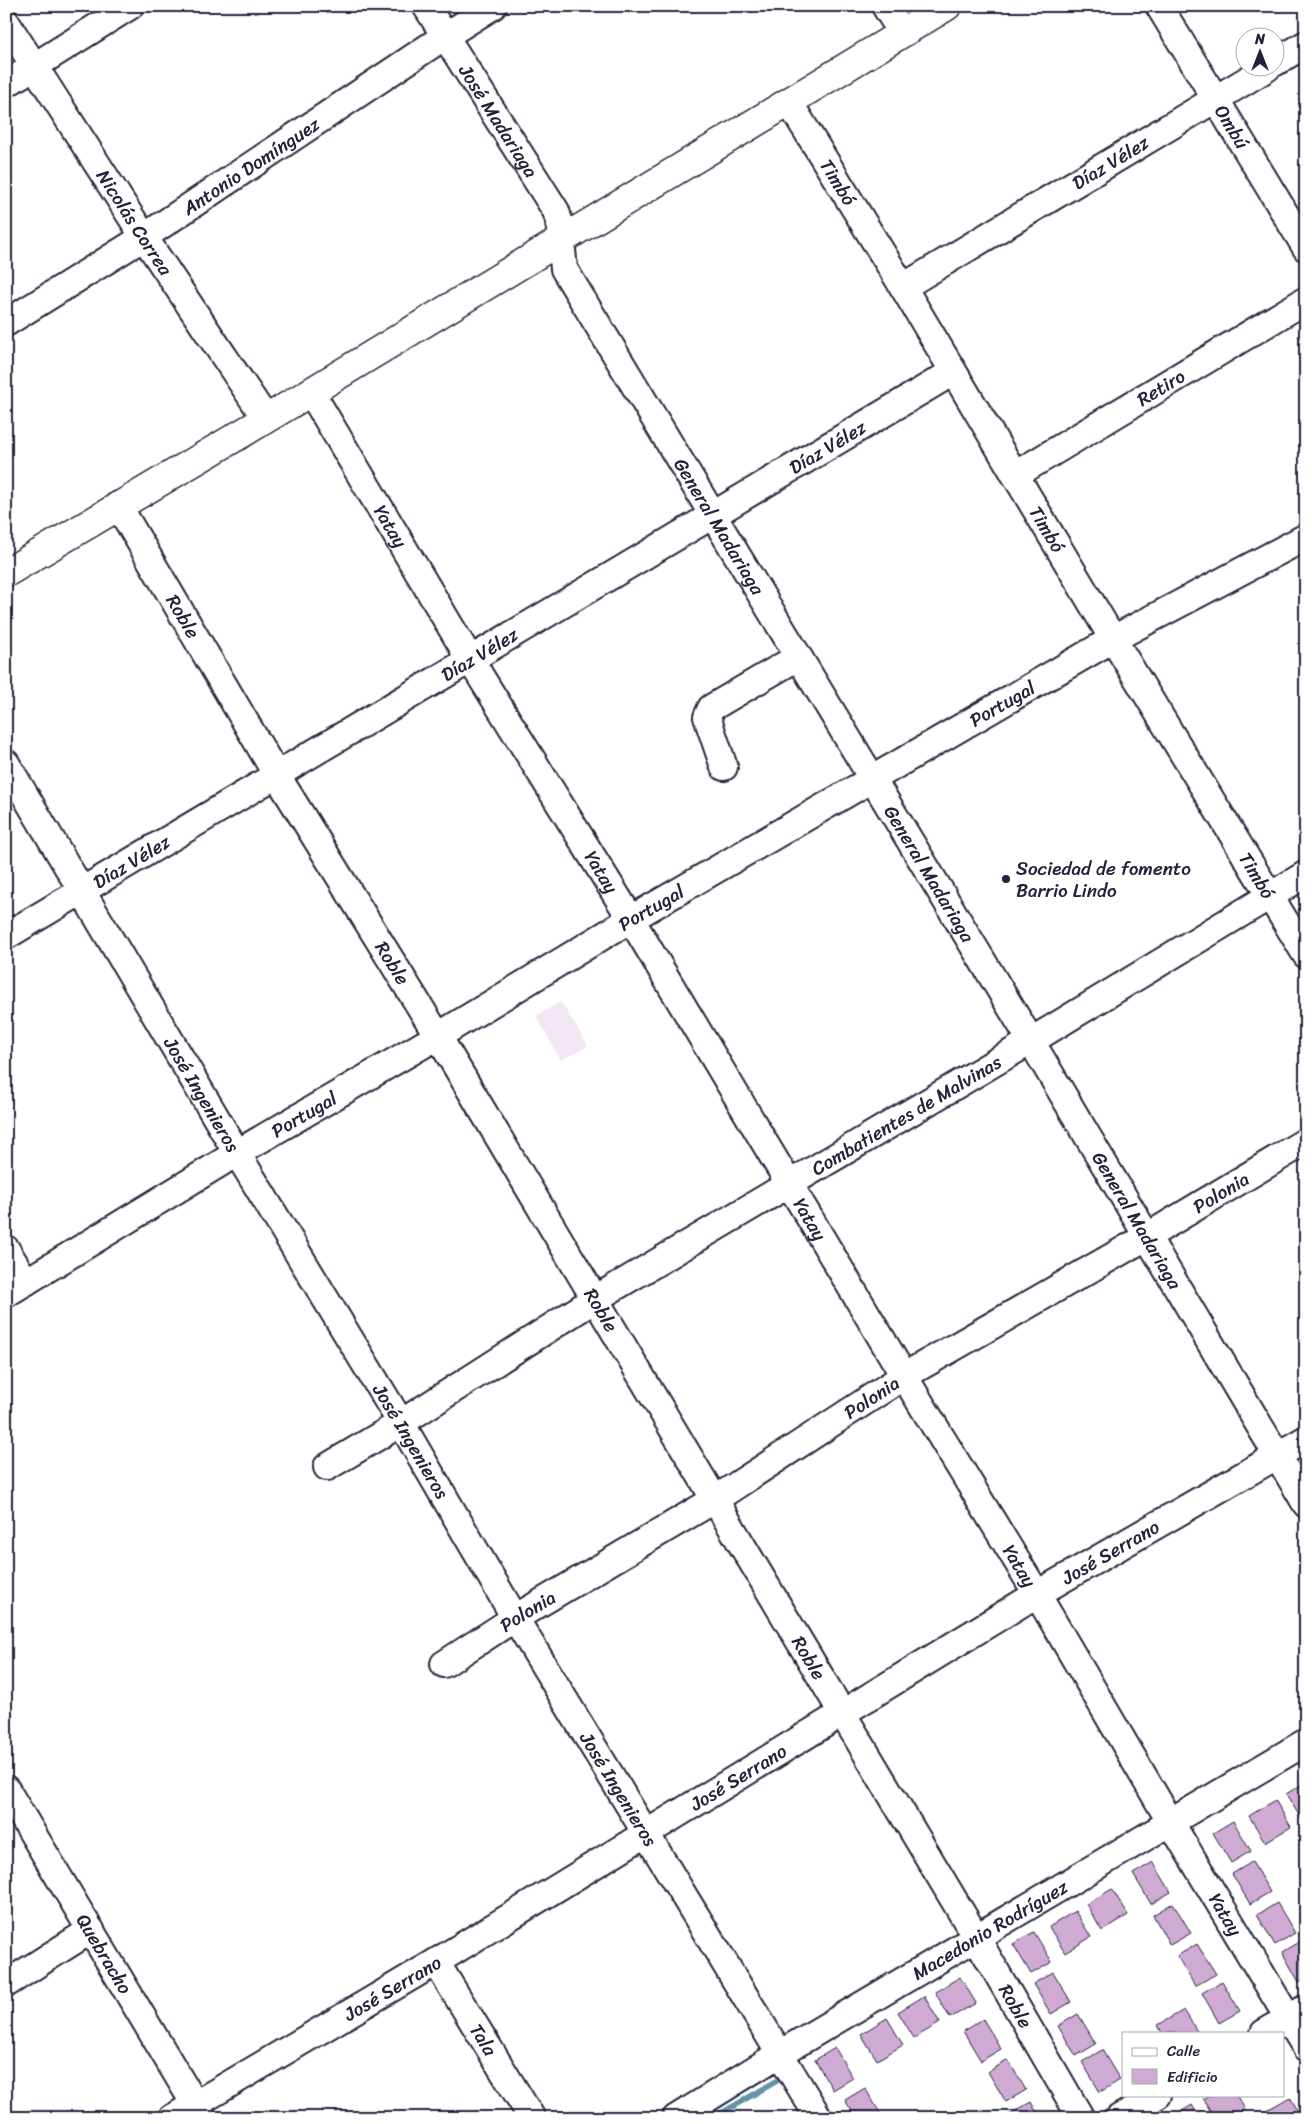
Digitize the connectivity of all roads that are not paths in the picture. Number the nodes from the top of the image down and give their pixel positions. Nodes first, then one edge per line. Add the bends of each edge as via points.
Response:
1 (130, 6) edge
2 (426, 6) edge
3 (493, 6) edge
4 (886, 6) edge
5 (947, 6) edge
6 (1159, 6) edge
7 (6, 22) edge
8 (902, 34) junction
9 (445, 36) junction
10 (1306, 44) edge
11 (1284, 57) edge
12 (34, 66) junction
13 (1250, 78) edge
14 (6, 84) edge
15 (1216, 98) junction
16 (789, 102) junction
17 (144, 237) junction
18 (562, 240) junction
19 (1306, 248) edge
20 (903, 287) junction
21 (1306, 300) edge
22 (6, 323) edge
23 (953, 372) junction
24 (311, 392) junction
25 (266, 420) junction
26 (1016, 476) junction
27 (118, 505) junction
28 (713, 514) junction
29 (1306, 537) edge
30 (6, 573) edge
31 (1113, 639) junction
32 (798, 657) junction
33 (471, 661) junction
34 (6, 762) edge
35 (724, 767) dead end
36 (276, 774) junction
37 (872, 780) junction
38 (1306, 874) edge
39 (82, 890) junction
40 (1270, 895) junction
41 (631, 919) junction
42 (6, 936) edge
43 (1306, 955) edge
44 (438, 1036) junction
45 (1031, 1041) junction
46 (1306, 1141) edge
47 (237, 1153) junction
48 (790, 1182) junction
49 (1148, 1236) junction
50 (6, 1249) edge
51 (16, 1288) edge
52 (595, 1299) junction
53 (904, 1376) junction
54 (401, 1423) junction
55 (1306, 1439) edge
56 (1277, 1456) junction
57 (328, 1467) dead end
58 (714, 1500) junction
59 (1306, 1504) edge
60 (1037, 1594) junction
61 (515, 1618) junction
62 (444, 1664) dead end
63 (840, 1713) junction
64 (1306, 1742) edge
65 (6, 1789) edge
66 (1171, 1823) junction
67 (646, 1834) junction
68 (92, 1930) junction
69 (976, 1937) junction
70 (436, 1962) junction
71 (6, 1984) edge
72 (1297, 2013) edge
73 (1266, 2032) edge
74 (1306, 2048) edge
75 (781, 2053) junction
76 (1156, 2096) edge
77 (199, 2111) edge
78 (172, 2118) edge
79 (532, 2118) edge
80 (676, 2118) edge
81 (819, 2118) edge
82 (1081, 2118) edge
83 (1120, 2118) edge

1 - 12 street
2 - 9 street, José Madariaga
3 - 9 street, Antonio Domínguez
4 - 8 street
5 - 8 main road
6 - 15 street, Ombú
7 - 12 street, Nicolás Correa
8 - 16 main road
9 - 17 street, Antonio Domínguez
9 - 18 street, José Madariaga via 556,211
10 - 11 street
12 - 14 street
12 - 17 street, Nicolás Correa
13 - 15 street, Díaz Vélez
15 - 19 street, Ombú
15 - 20 street, Díaz Vélez
16 - 18 main road
16 - 20 street, Timbó
17 - 22 street, Antonio Domínguez
17 - 25 street, Nicolás Correa
18 - 24 main road
18 - 28 street, General Madariaga via 564,269
20 - 23 street, Timbó
21 - 26 street, Retiro
23 - 26 street, Timbó
23 - 28 street, Díaz Vélez
24 - 25 main road
24 - 33 street, Yatay
25 - 27 main road
26 - 31 street, Timbó
27 - 30 main road
27 - 36 street, Roble
28 - 32 street, General Madariaga
28 - 33 street, Díaz Vélez
29 - 31 street, Portugal
31 - 37 street, Portugal
31 - 40 street, Timbó
32 - 35 street via 710,708 707,717
32 - 37 street, General Madariaga
33 - 36 street, Díaz Vélez
33 - 41 street, Yatay
34 - 39 street, José Ingenieros
36 - 39 street, Díaz Vélez
36 - 44 street, Roble
37 - 41 street, Portugal
37 - 45 street, General Madariaga
38 - 40 street, Combatientes de Malvinas
39 - 42 street, Díaz Vélez
39 - 47 street, José Ingenieros
40 - 43 street, Timbó
40 - 45 street, Combatientes de Malvinas
41 - 44 street, Portugal
41 - 48 street, Yatay
44 - 47 street, Portugal
44 - 52 street, Roble
45 - 48 street, Combatientes de Malvinas
45 - 49 street, General Madariaga
46 - 49 street, Polonia
47 - 51 street, Portugal
47 - 54 street, José Ingenieros
48 - 52 street, Combatientes de Malvinas
48 - 53 street, Yatay
49 - 53 street, Polonia
49 - 56 street, General Madariaga
50 - 51 street
52 - 54 street, Combatientes de Malvinas
52 - 58 street, Roble
53 - 58 street, Polonia
53 - 60 street, Yatay
54 - 57 street, Combatientes de Malvinas
54 - 61 street, José Ingenieros
55 - 56 street, José Serrano
56 - 59 street, General Madariaga
56 - 60 street, José Serrano
58 - 61 street, Polonia
58 - 63 street, Roble
60 - 63 street, José Serrano
60 - 66 street, Yatay
61 - 62 street, Polonia
61 - 67 street, José Ingenieros
63 - 67 street, José Serrano
63 - 69 street, Roble
64 - 66 street, Macedonio Rodríguez
65 - 68 street, Quebracho
66 - 69 street, Macedonio Rodríguez
66 - 72 street, Yatay
67 - 70 street, José Serrano
67 - 75 street, José Ingenieros
68 - 71 street
68 - 77 street, Quebracho
69 - 75 street, Macedonio Rodríguez
69 - 82 street, Roble
70 - 77 street, José Serrano
70 - 79 street, Tala
72 - 73 street
72 - 74 street, Yatay
75 - 80 street, Macedonio Rodríguez
75 - 81 street, José Ingenieros
76 - 83 street
77 - 78 street, José Serrano

